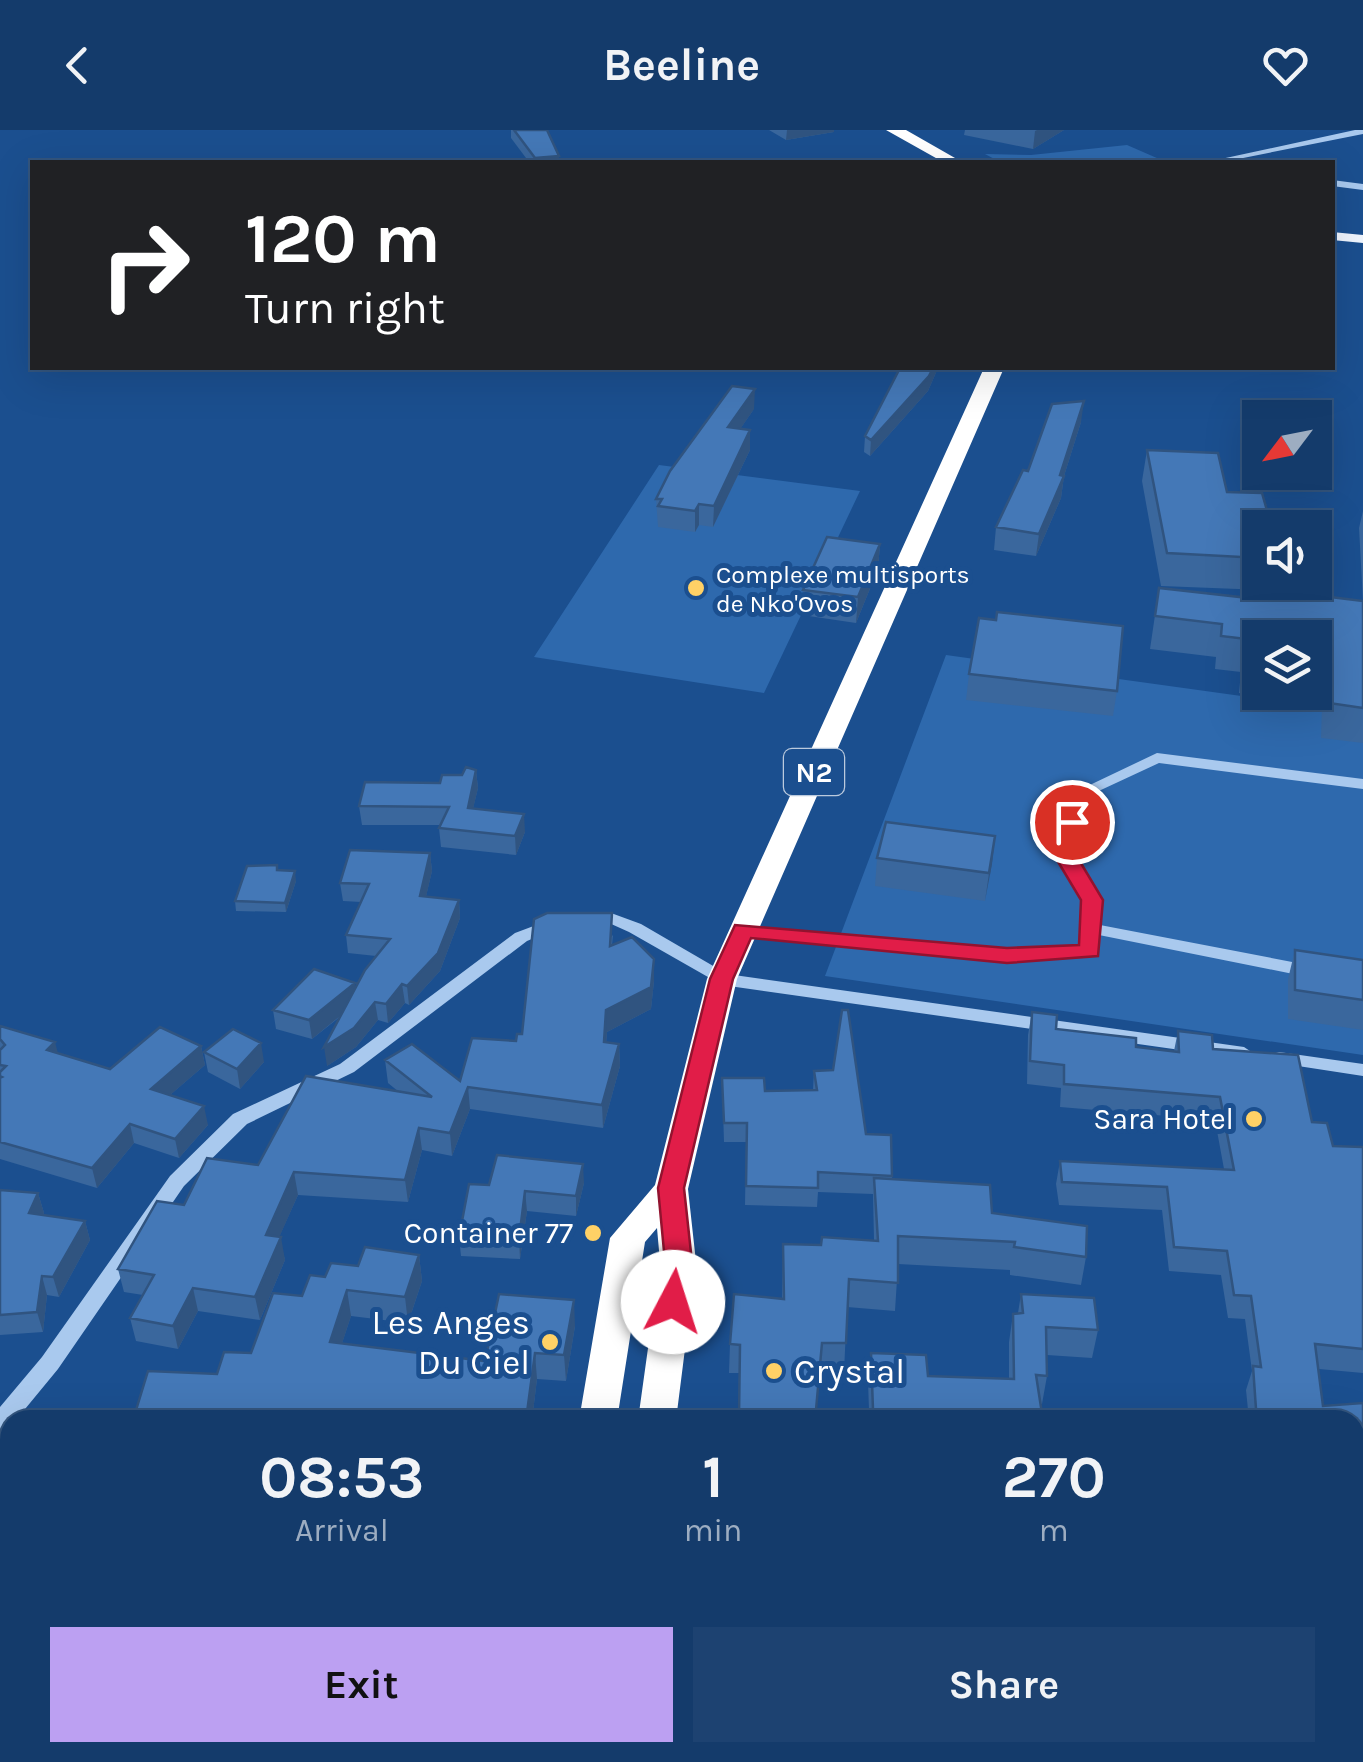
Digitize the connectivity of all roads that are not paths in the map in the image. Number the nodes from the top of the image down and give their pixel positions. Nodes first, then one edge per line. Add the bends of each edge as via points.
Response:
1 (894, 130) edge
2 (1363, 131) edge
3 (950, 160) edge
4 (1222, 160) edge
5 (1335, 184) edge
6 (1363, 187) edge
7 (1335, 236) edge
8 (1363, 239) edge
9 (993, 370) edge
10 (1363, 784) edge
11 (743, 930) junction
12 (1094, 930) dead end
13 (1326, 974) edge
14 (722, 979) junction
15 (1363, 1070) edge
16 (671, 1188) junction
17 (11, 1410) edge
18 (600, 1410) edge
19 (658, 1410) edge

1 - 3 highway
2 - 4 street
5 - 6 street
7 - 8 main road
9 - 11 highway, N2
10 - 11 street via 1157,758 1081,794 1062,850 1092,900 1090,951 1007,956
11 - 14 highway, N2
12 - 13 street
14 - 15 street
14 - 16 highway, N2
14 - 17 street via 612,918 550,923 521,937 347,1068 240,1119 177,1181
16 - 18 highway, N2 via 628,1238
16 - 19 highway, N2 via 678,1262

